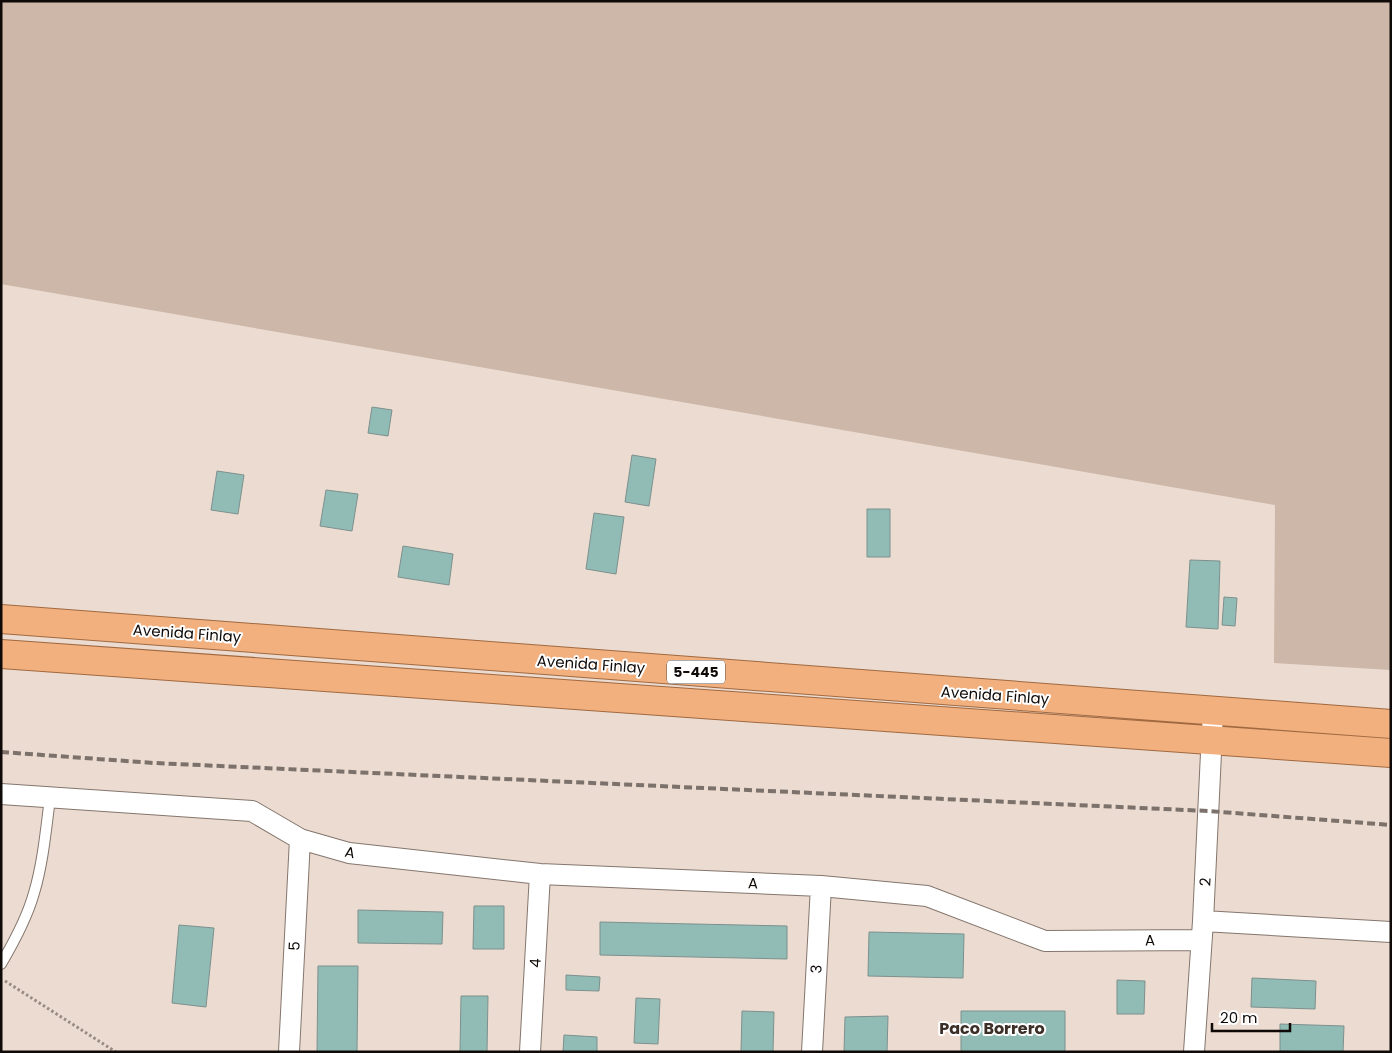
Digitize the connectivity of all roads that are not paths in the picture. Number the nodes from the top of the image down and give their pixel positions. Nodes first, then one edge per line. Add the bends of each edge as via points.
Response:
1 (1, 619) edge
2 (1, 654) edge
3 (1213, 711) junction
4 (1391, 724) edge
5 (1213, 741) junction
6 (1391, 753) edge
7 (1, 794) edge
8 (50, 798) junction
9 (300, 840) junction
10 (540, 874) junction
11 (821, 886) junction
12 (1202, 930) junction
13 (1391, 932) edge
14 (1, 964) edge
15 (289, 1052) edge
16 (530, 1052) edge
17 (812, 1052) edge
18 (1194, 1052) edge

1 - 3 highway, Avenida Finlay / 5-445
2 - 5 highway, Avenida Finlay / 5-445
3 - 4 highway, Avenida Finlay / 5-445
3 - 5 street, 2
5 - 6 highway, Avenida Finlay / 5-445
5 - 12 street, 2
7 - 8 street, A
8 - 9 street, A via 252,812
8 - 14 lane via 34,894
9 - 10 street, A via 349,853
9 - 15 street, 5
10 - 11 street, A
10 - 16 street, 4
11 - 12 street, A via 927,896 1046,941
11 - 17 street, 3
12 - 13 street, A
12 - 18 street, 2

